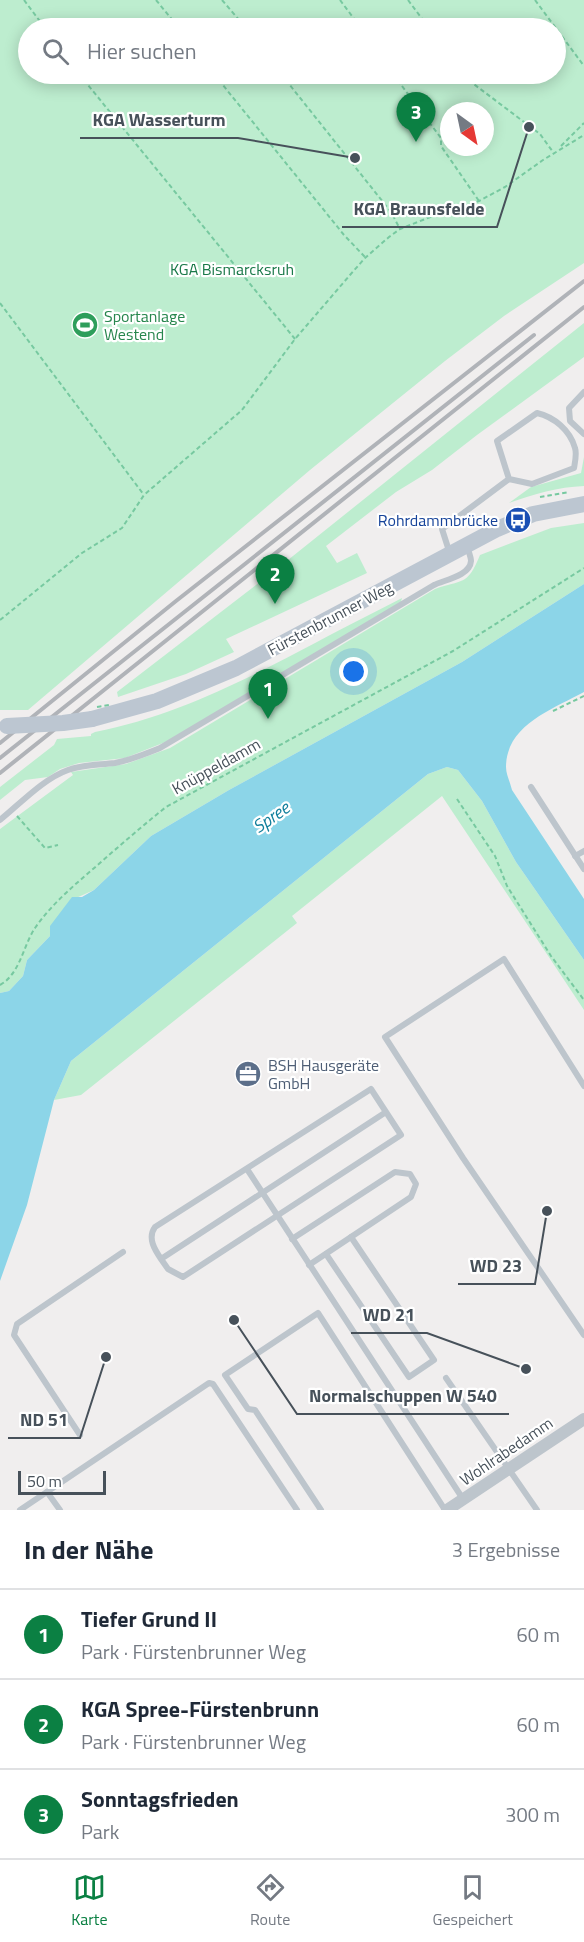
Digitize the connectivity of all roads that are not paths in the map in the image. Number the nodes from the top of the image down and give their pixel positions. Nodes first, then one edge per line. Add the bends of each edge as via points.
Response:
1 (584, 392) edge
2 (584, 434) edge
3 (509, 479) junction
4 (584, 504) edge
5 (466, 546) junction
6 (450, 554) junction
7 (4, 726) edge
8 (531, 788) dead end
9 (0, 820) edge
10 (584, 851) edge
11 (575, 856) junction
12 (584, 869) edge
13 (584, 1086) edge
14 (386, 1112) junction
15 (247, 1169) junction
16 (262, 1193) junction
17 (277, 1216) junction
18 (351, 1237) junction
19 (292, 1239) junction
20 (123, 1252) dead end
21 (326, 1254) junction
22 (161, 1259) junction
23 (309, 1265) junction
24 (584, 1335) edge
25 (446, 1378) dead end
26 (584, 1419) edge
27 (80, 1435) dead end
28 (509, 1468) junction
29 (47, 1492) junction
30 (463, 1499) junction
31 (20, 1510) edge
32 (60, 1510) edge
33 (297, 1510) edge
34 (321, 1510) edge
35 (446, 1510) edge
36 (537, 1510) edge

1 - 2 lane via 569,408 570,421
3 - 3 lane via 497,441 537,413 550,416 567,432 576,450 574,468 532,484
3 - 6 lane via 442,529
4 - 5 main road, Fürstenbrunner Weg via 533,514
5 - 6 main road, Fürstenbrunner Weg
5 - 9 lane via 471,561 461,574 434,585 180,738 138,757 69,770 54,777
6 - 7 main road, Fürstenbrunner Weg, bridge via 226,673 157,701 92,719
8 - 11 lane
10 - 11 lane
11 - 12 lane
13 - 24 lane via 504,959 385,1037
14 - 15 lane via 371,1089
14 - 16 lane
14 - 17 lane via 401,1136
15 - 16 lane
15 - 22 lane via 155,1227 153,1247
16 - 17 lane
16 - 22 lane
17 - 19 lane
17 - 22 lane via 183,1277 168,1269
18 - 19 lane via 411,1197 416,1184 410,1174 394,1172
18 - 21 lane
18 - 21 lane via 434,1360 409,1377
19 - 23 lane
20 - 27 lane via 17,1324 14,1335
21 - 23 lane
23 - 30 lane
25 - 28 lane
26 - 28 street, Wohlrabedamm
28 - 30 street, Wohlrabedamm
28 - 36 lane
29 - 31 lane
29 - 32 lane
29 - 33 lane via 209,1383
30 - 35 street, Wohlrabedamm
34 - 35 lane via 255,1410 248,1409 225,1375 318,1313

